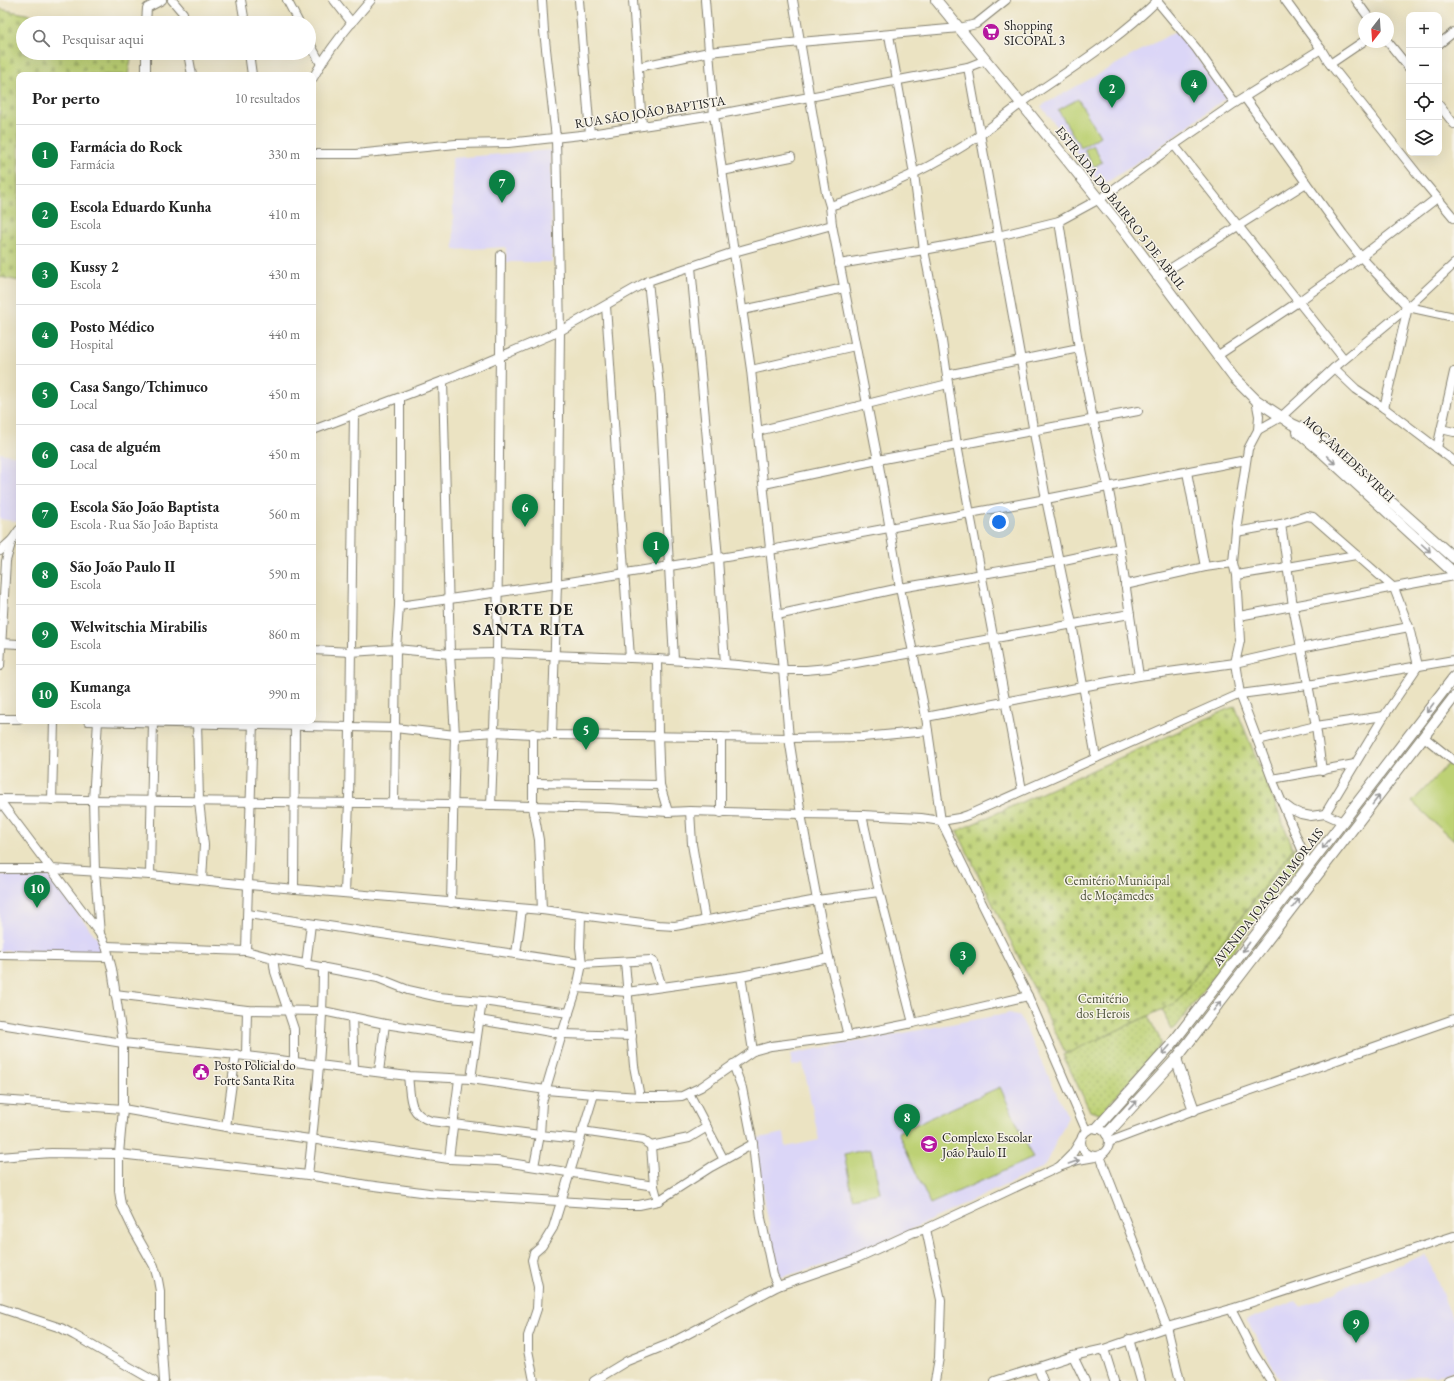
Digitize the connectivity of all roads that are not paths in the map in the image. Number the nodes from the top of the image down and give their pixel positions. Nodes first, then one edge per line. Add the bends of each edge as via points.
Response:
1 (162, 0) edge
2 (172, 0) edge
3 (241, 0) edge
4 (287, 0) edge
5 (334, 0) edge
6 (371, 0) edge
7 (542, 0) edge
8 (579, 0) edge
9 (633, 0) edge
10 (705, 0) edge
11 (793, 0) edge
12 (936, 0) edge
13 (1006, 0) edge
14 (1157, 0) edge
15 (1285, 0) edge
16 (1360, 1) edge
17 (1366, 12) edge
18 (146, 16) edge
19 (183, 16) edge
20 (244, 16) edge
21 (295, 16) edge
22 (352, 23) junction
23 (960, 28) junction
24 (1454, 32) edge
25 (889, 34) junction
26 (800, 42) junction
27 (1442, 42) edge
28 (1358, 45) edge
29 (1393, 48) edge
30 (1321, 49) junction
31 (709, 52) junction
32 (316, 55) edge
33 (146, 60) edge
34 (189, 60) edge
35 (250, 60) edge
36 (986, 60) junction
37 (1406, 63) edge
38 (321, 64) junction
39 (1330, 64) junction
40 (638, 67) junction
41 (968, 67) junction
42 (146, 72) edge
43 (191, 72) edge
44 (252, 72) edge
45 (316, 73) edge
46 (897, 80) junction
47 (810, 97) junction
48 (1245, 98) junction
49 (1022, 103) junction
50 (1235, 103) junction
51 (1442, 108) edge
52 (714, 115) junction
53 (1453, 120) edge
54 (642, 126) junction
55 (590, 134) junction
56 (980, 135) junction
57 (556, 138) junction
58 (1174, 145) junction
59 (316, 154) edge
60 (791, 157) dead end
61 (722, 171) junction
62 (914, 174) junction
63 (1306, 183) junction
64 (1437, 198) junction
65 (1098, 200) junction
66 (830, 206) junction
67 (1454, 218) edge
68 (1059, 221) junction
69 (832, 225) junction
70 (1238, 225) junction
71 (998, 236) junction
72 (924, 250) junction
73 (734, 252) junction
74 (501, 255) dead end
75 (1361, 257) junction
76 (840, 264) junction
77 (1454, 264) edge
78 (691, 267) junction
79 (1157, 277) junction
80 (648, 282) junction
81 (844, 288) junction
82 (1298, 302) junction
83 (606, 306) junction
84 (1408, 307) junction
85 (742, 310) junction
86 (1454, 317) edge
87 (560, 331) junction
88 (855, 346) junction
89 (1079, 348) junction
90 (1217, 356) junction
91 (500, 357) junction
92 (1021, 360) junction
93 (1344, 360) junction
94 (1334, 368) junction
95 (751, 370) junction
96 (1454, 372) edge
97 (947, 375) junction
98 (443, 382) junction
99 (948, 384) junction
100 (1452, 390) edge
101 (400, 398) junction
102 (1256, 400) junction
103 (866, 405) junction
104 (1384, 408) junction
105 (1138, 411) dead end
106 (354, 414) junction
107 (1281, 417) junction
108 (1093, 419) junction
109 (1292, 424) junction
110 (316, 429) edge
111 (1441, 429) junction
112 (1258, 430) junction
113 (758, 431) junction
114 (1034, 431) junction
115 (1454, 432) edge
116 (957, 445) junction
117 (1437, 448) junction
118 (878, 460) junction
119 (1246, 460) junction
120 (1454, 461) edge
121 (1188, 472) junction
122 (764, 484) junction
123 (1108, 486) junction
124 (1046, 499) junction
125 (970, 513) junction
126 (1281, 524) junction
127 (889, 527) junction
128 (1236, 532) junction
129 (16, 539) edge
130 (1120, 548) junction
131 (770, 550) junction
132 (0, 551) edge
133 (1356, 555) junction
134 (718, 558) junction
135 (1454, 558) edge
136 (1059, 561) junction
137 (1234, 563) junction
138 (668, 566) junction
139 (1204, 567) junction
140 (1288, 567) junction
141 (623, 573) junction
142 (982, 574) junction
143 (1236, 575) junction
144 (1454, 575) edge
145 (556, 584) junction
146 (1125, 585) junction
147 (900, 588) junction
148 (1394, 588) junction
149 (497, 593) junction
150 (449, 598) junction
151 (399, 606) junction
152 (1293, 606) junction
153 (1130, 614) junction
154 (777, 616) junction
155 (1239, 616) junction
156 (1072, 624) junction
157 (1409, 627) junction
158 (994, 638) junction
159 (0, 643) edge
160 (16, 644) edge
161 (1300, 648) junction
162 (396, 649) junction
163 (316, 650) edge
164 (351, 652) junction
165 (913, 652) junction
166 (450, 654) junction
167 (497, 654) junction
168 (555, 655) junction
169 (630, 658) junction
170 (657, 659) junction
171 (674, 660) junction
172 (1454, 660) edge
173 (1235, 663) junction
174 (725, 664) junction
175 (0, 666) edge
176 (1418, 666) junction
177 (783, 670) junction
178 (1139, 676) junction
179 (1454, 677) edge
180 (1308, 685) junction
181 (1082, 688) junction
182 (1240, 694) junction
183 (1454, 697) edge
184 (1005, 702) junction
185 (1384, 716) junction
186 (926, 717) junction
187 (0, 719) edge
188 (16, 720) edge
189 (54, 724) edge
190 (98, 724) edge
191 (152, 724) edge
192 (197, 724) edge
193 (253, 724) edge
194 (295, 724) edge
195 (309, 724) edge
196 (1316, 726) junction
197 (350, 727) junction
198 (395, 728) junction
199 (494, 732) junction
200 (928, 732) junction
201 (533, 733) junction
202 (552, 735) junction
203 (658, 735) junction
204 (455, 736) junction
205 (721, 737) junction
206 (1424, 737) junction
207 (789, 738) junction
208 (1258, 740) junction
209 (1096, 758) junction
210 (1454, 761) edge
211 (1355, 764) junction
212 (1322, 770) junction
213 (1272, 779) junction
214 (533, 783) junction
215 (660, 785) junction
216 (1022, 790) junction
217 (0, 800) edge
218 (52, 800) junction
219 (93, 800) junction
220 (151, 800) junction
221 (199, 801) junction
222 (252, 802) junction
223 (294, 802) junction
224 (1281, 802) junction
225 (349, 803) junction
226 (394, 803) junction
227 (452, 804) junction
228 (491, 805) junction
229 (533, 807) junction
230 (668, 812) junction
231 (690, 812) junction
232 (721, 812) junction
233 (801, 814) junction
234 (1325, 814) junction
235 (862, 815) junction
236 (941, 821) junction
237 (1343, 822) junction
238 (1309, 866) junction
239 (0, 869) edge
240 (51, 869) junction
241 (95, 871) junction
242 (150, 875) junction
243 (202, 880) junction
244 (249, 885) junction
245 (294, 889) junction
246 (345, 892) junction
247 (879, 892) junction
248 (817, 900) junction
249 (451, 903) junction
250 (522, 908) junction
251 (542, 910) junction
252 (248, 914) junction
253 (581, 916) junction
254 (705, 920) junction
255 (310, 924) junction
256 (100, 934) junction
257 (106, 946) junction
258 (246, 951) junction
259 (516, 954) junction
260 (0, 955) edge
261 (109, 957) junction
262 (274, 958) junction
263 (829, 958) junction
264 (625, 962) junction
265 (582, 964) junction
266 (306, 965) junction
267 (323, 967) junction
268 (741, 976) junction
269 (662, 987) junction
270 (578, 988) junction
271 (627, 992) junction
272 (115, 994) junction
273 (1028, 996) junction
274 (482, 1001) junction
275 (247, 1010) junction
276 (289, 1010) junction
277 (323, 1011) junction
278 (569, 1013) junction
279 (352, 1017) junction
280 (479, 1020) junction
281 (1453, 1022) edge
282 (913, 1023) junction
283 (0, 1024) edge
284 (385, 1024) junction
285 (562, 1034) junction
286 (632, 1036) junction
287 (848, 1036) junction
288 (476, 1038) junction
289 (123, 1043) junction
290 (753, 1051) junction
291 (236, 1054) junction
292 (246, 1056) junction
293 (1176, 1059) junction
294 (294, 1062) junction
295 (320, 1064) junction
296 (733, 1064) junction
297 (354, 1068) junction
298 (379, 1072) junction
299 (408, 1076) junction
300 (460, 1079) junction
301 (471, 1079) junction
302 (546, 1090) junction
303 (689, 1093) junction
304 (594, 1094) junction
305 (640, 1097) junction
306 (0, 1100) edge
307 (123, 1110) junction
308 (1194, 1110) junction
309 (453, 1123) junction
310 (226, 1127) junction
311 (707, 1127) junction
312 (1097, 1128) junction
313 (1086, 1130) junction
314 (540, 1135) junction
315 (580, 1135) junction
316 (1108, 1138) junction
317 (312, 1139) junction
318 (1080, 1141) junction
319 (753, 1144) junction
320 (651, 1146) junction
321 (119, 1154) junction
322 (1098, 1156) junction
323 (0, 1157) edge
324 (449, 1159) junction
325 (724, 1160) junction
326 (534, 1166) junction
327 (1059, 1167) junction
328 (570, 1172) junction
329 (308, 1175) junction
330 (654, 1186) junction
331 (658, 1201) junction
332 (560, 1202) junction
333 (926, 1229) junction
334 (1454, 1236) edge
335 (778, 1286) junction
336 (0, 1308) edge
337 (1231, 1309) junction
338 (1167, 1327) junction
339 (1129, 1339) junction
340 (1104, 1349) junction
341 (1073, 1356) junction
342 (1038, 1368) junction
343 (1454, 1379) edge
344 (154, 1381) edge
345 (164, 1381) edge
346 (534, 1381) edge
347 (594, 1381) edge
348 (935, 1381) edge
349 (995, 1381) edge
350 (1043, 1381) edge
351 (1085, 1381) edge
352 (1114, 1381) edge
353 (1141, 1381) edge
354 (1180, 1381) edge
355 (1271, 1381) edge
356 (1448, 1381) edge

1 - 18 street via 147,8
2 - 19 street
3 - 20 street
4 - 21 street
5 - 22 street
6 - 22 street
7 - 57 street
8 - 55 street
9 - 40 street
10 - 31 street
11 - 26 street
12 - 23 street, ESTRADA DO BAIRRO 5 DE ABRIL
13 - 23 street via 976,24
14 - 49 street via 1146,12 1085,59
14 - 50 street via 1196,48
15 - 30 street
16 - 17 street
22 - 38 street
23 - 25 street
23 - 36 street, ESTRADA DO BAIRRO 5 DE ABRIL
24 - 27 street
25 - 26 street
25 - 46 street
26 - 31 street
26 - 47 street
28 - 39 street
29 - 37 street
30 - 39 street
30 - 48 street
31 - 40 street
31 - 52 street
32 - 38 street
33 - 42 street
34 - 43 street
35 - 44 street
36 - 41 street, RUA SÃO JOÃO BAPTISTA
36 - 49 street, ESTRADA DO BAIRRO 5 DE ABRIL
38 - 45 street
39 - 64 street
40 - 54 street
41 - 46 street, RUA SÃO JOÃO BAPTISTA
41 - 56 street
46 - 47 street, RUA SÃO JOÃO BAPTISTA
46 - 62 street
47 - 52 street, RUA SÃO JOÃO BAPTISTA
47 - 66 street
48 - 50 street
48 - 63 street
49 - 56 street
49 - 65 street, ESTRADA DO BAIRRO 5 DE ABRIL
50 - 58 street
51 - 53 street
52 - 54 street, RUA SÃO JOÃO BAPTISTA
52 - 61 street
54 - 55 street, RUA SÃO JOÃO BAPTISTA
55 - 57 street, RUA SÃO JOÃO BAPTISTA
56 - 62 street
56 - 71 street
57 - 59 street, RUA SÃO JOÃO BAPTISTA via 356,154
57 - 87 street
58 - 65 street
58 - 70 street
60 - 61 street
61 - 73 street
62 - 66 street
62 - 72 street
63 - 70 street
63 - 75 street
64 - 67 street
64 - 75 street
65 - 68 street
65 - 79 street, ESTRADA DO BAIRRO 5 DE ABRIL
66 - 69 street
68 - 71 street
68 - 89 street
69 - 73 street
69 - 76 street
70 - 79 street
70 - 82 street
71 - 72 street
71 - 92 street
72 - 76 street
72 - 97 street
73 - 78 street
73 - 85 street
74 - 91 street
75 - 82 street
75 - 84 street
76 - 81 street
77 - 84 street
78 - 80 street
78 - 134 street
79 - 90 street, ESTRADA DO BAIRRO 5 DE ABRIL
80 - 83 street
80 - 138 street via 660,396
81 - 85 street
81 - 88 street
82 - 90 street
82 - 93 street
83 - 87 street
83 - 141 street
84 - 86 street
84 - 93 street
84 - 104 street
85 - 95 street
87 - 91 street
87 - 145 street
88 - 95 street
88 - 103 street
89 - 92 street
89 - 108 street
90 - 102 street, ESTRADA DO BAIRRO 5 DE ABRIL
91 - 98 street
91 - 149 street
92 - 97 street
92 - 114 street
93 - 94 street
94 - 104 street via 1356,389
94 - 107 street
95 - 113 street
96 - 100 street
97 - 99 street
98 - 101 street
98 - 150 street
99 - 103 street
99 - 116 street
100 - 111 street
101 - 106 street
101 - 151 street
102 - 107 street, ESTRADA DO BAIRRO 5 DE ABRIL
102 - 112 street
103 - 113 street
103 - 118 street
104 - 117 street
105 - 108 street
106 - 110 street
106 - 164 street
107 - 109 street, ESTRADA DO BAIRRO 5 DE ABRIL
107 - 112 street
108 - 114 street
108 - 123 street
109 - 135 street, MOÇÂMEDES-VIREI via 1327,445
109 -> 144 street, MOÇÂMEDES-VIREI via 1298,433
111 - 115 street
111 - 117 street
112 - 119 street via 1248,449
113 - 122 street
114 - 116 street
114 - 124 street
116 - 118 street
116 - 125 street
117 - 120 street
118 - 122 street
118 - 127 street
119 - 121 street
119 - 128 street
121 - 123 street
121 - 139 street
122 - 131 street
123 - 124 street
123 - 130 street
124 - 125 street
124 - 136 street
125 - 127 street
125 - 142 street
126 - 128 street
126 - 133 street via 1307,516 1313,517
126 - 140 street
127 - 131 street
127 - 147 street
128 - 137 street
129 - 132 street
129 - 159 street via 6,561
130 - 136 street
130 - 146 street
131 - 134 street
131 - 154 street
133 - 140 street
133 - 148 street
134 - 138 street
134 - 174 street
136 - 142 street
136 - 156 street
137 - 139 street
137 - 143 street
138 - 141 street
138 - 171 street
139 - 146 street
140 - 143 street
140 - 152 street
141 - 145 street
141 - 169 street
142 - 147 street
142 - 158 street
143 - 155 street
144 - 148 street
145 - 149 street
145 - 168 street
146 - 153 street
147 - 154 street
147 - 165 street
148 - 152 street
148 - 157 street
149 - 150 street
149 - 167 street
150 - 151 street
150 - 166 street
151 - 162 street
152 - 155 street
152 - 161 street
153 - 156 street
153 - 178 street
154 - 177 street
155 - 173 street via 1240,641
156 - 158 street
156 - 181 street
157 - 161 street
157 - 176 street
158 - 165 street
158 - 184 street
159 - 160 street
159 - 175 street
161 - 173 street
161 - 180 street
162 - 164 street
162 - 166 street
162 - 198 street
163 - 164 street
164 - 197 street
165 - 177 street via 828,668
165 - 186 street
166 - 167 street
166 - 204 street
167 - 168 street
167 - 199 street
168 - 169 street
168 - 202 street
169 - 170 street
170 - 171 street
170 - 203 street
171 - 174 street
172 - 176 street
173 - 178 street
173 - 182 street
174 - 177 street
176 - 180 street
176 - 185 street
177 - 207 street
178 - 181 street
179 -> 237 street, AVENIDA JOAQUIM MORAIS
180 - 182 street
180 - 196 street
181 - 184 street
181 - 209 street
182 - 208 street
182 - 209 street
183 - 206 street, AVENIDA JOAQUIM MORAIS
184 - 186 street
184 - 216 street
185 - 196 street
185 - 211 street
186 - 200 street
187 - 188 street
189 - 218 street
190 - 219 street
191 - 220 street
192 - 221 street
193 - 222 street
194 - 223 street
195 - 197 street
196 - 208 street
196 - 212 street
197 - 198 street
197 - 225 street
198 - 204 street
198 - 226 street
199 - 201 street
199 - 204 street
199 - 228 street
200 - 207 street via 863,737
200 - 236 street
201 - 202 street
201 - 214 street
202 - 203 street
203 - 205 street
203 - 215 street
204 - 227 street
205 - 207 street
205 - 232 street
206 - 210 street
293 -> 206 street, AVENIDA JOAQUIM MORAIS
207 - 233 street
208 - 213 street
209 - 216 street
211 - 212 street
211 - 234 street
212 - 213 street
213 - 224 street
214 - 215 street
214 - 229 street
215 - 230 street
216 - 236 street via 968,815
217 - 218 street
217 - 240 street
218 - 219 street
219 - 220 street
219 - 241 street
220 - 221 street
220 - 242 street
221 - 222 street
221 - 243 street via 204,845
222 - 223 street
222 - 244 street
223 - 225 street
223 - 245 street
224 - 234 street via 1301,814
224 - 238 street
225 - 226 street
225 - 246 street
226 - 227 street
227 - 228 street
227 - 249 street
228 - 229 street
229 - 230 street
229 - 251 street via 539,840
230 - 231 street
231 - 232 street
231 - 254 street via 692,844
232 - 233 street
233 - 235 street
233 - 248 street
234 - 237 street
235 - 236 street
235 - 247 street
236 - 273 street
237 -> 238 street, AVENIDA JOAQUIM MORAIS
238 -> 312 street, AVENIDA JOAQUIM MORAIS via 1170,1045
239 - 240 street
240 - 241 street
240 - 256 street
241 - 242 street
241 - 256 street
242 - 243 street
243 - 244 street
244 - 245 street
244 - 252 street
245 - 246 street
246 - 249 street
247 - 248 street
247 - 282 street
248 - 254 street
248 - 263 street
249 - 250 street
250 - 251 street
250 - 259 street
251 - 253 street
252 - 255 street
252 - 258 street
253 - 254 street via 658,926 675,926
253 - 265 street
255 - 259 street
255 - 266 street
256 - 257 street
257 - 258 street
257 - 261 street
258 - 262 street
259 - 265 street
260 - 261 street
261 - 272 street
262 - 266 street
262 - 276 street via 275,972
263 - 268 street
263 - 287 street
264 - 265 street
264 - 269 street via 653,961
264 - 271 street
265 - 270 street
266 - 267 street
267 - 274 street via 378,978 422,994
267 - 277 street
268 - 269 street
268 - 290 street
269 - 271 street
270 - 271 street
270 - 278 street
271 - 286 street
272 - 275 street
272 - 289 street
273 - 282 street
273 - 313 street
274 - 278 street
274 - 280 street
275 - 276 street
275 - 292 street
276 - 277 street
276 - 294 street via 294,1029
277 - 279 street
277 - 295 street
278 - 285 street
279 - 284 street
279 - 297 street
280 - 285 street
280 - 288 street
281 - 308 street
282 - 287 street
283 - 289 street
284 - 288 street
284 - 298 street
285 - 286 street
285 - 302 street
286 - 305 street
287 - 290 street via 771,1046
288 - 301 street
289 - 291 street
289 - 307 street
290 - 296 street
291 - 292 street
291 - 310 street
292 - 294 street
293 - 308 street
316 -> 293 street, AVENIDA JOAQUIM MORAIS
294 - 295 street
295 - 297 street
295 - 317 street
296 - 303 street
296 - 319 street via 742,1088
297 - 298 street
298 - 299 street
299 - 300 street
299 - 309 street via 412,1106 417,1114 431,1121
300 - 301 street
300 - 309 street
301 - 302 street
302 - 304 street
302 - 314 street via 542,1102
303 - 305 street via 682,1096
303 - 311 street
304 - 305 street
304 - 315 street
306 - 307 street
307 - 310 street
307 - 321 street
308 - 316 street
309 - 314 street
309 - 324 street
310 - 317 street
311 - 320 street via 689,1138
311 - 325 street
312 - 313 street
312 - 316 street via 1104,1131
313 - 318 street
314 - 315 street
314 - 326 street
315 - 320 street via 643,1140
315 - 328 street
316 - 322 street via 1107,1150
317 - 324 street
317 - 329 street
318 - 322 street via 1086,1154
318 - 327 street
319 - 325 street
319 - 335 street via 762,1218 773,1275
320 - 330 street
321 - 323 street via 51,1153
321 - 329 street
321 - 345 street via 121,1204 154,1266 158,1280
327 -> 322 street
322 - 338 street
324 - 326 street via 498,1161
325 - 331 street
326 - 328 street
327 - 333 street
328 - 330 street
328 - 332 street
329 - 332 street via 429,1193
330 - 331 street
331 - 332 street via 639,1205
332 - 346 street via 553,1228 542,1246 534,1253 532,1260 538,1287 537,1309 528,1336
333 - 335 street via 853,1260
333 - 348 street via 941,1300 939,1358
334 - 337 street
335 - 347 street via 669,1344 628,1361
336 - 344 street via 61,1328
337 - 338 street
337 - 355 street
338 - 339 street
338 - 354 street
339 - 340 street
339 - 353 street
340 - 341 street
340 - 352 street
341 - 342 street
341 - 351 street
342 - 349 street
342 - 350 street
343 - 356 street

